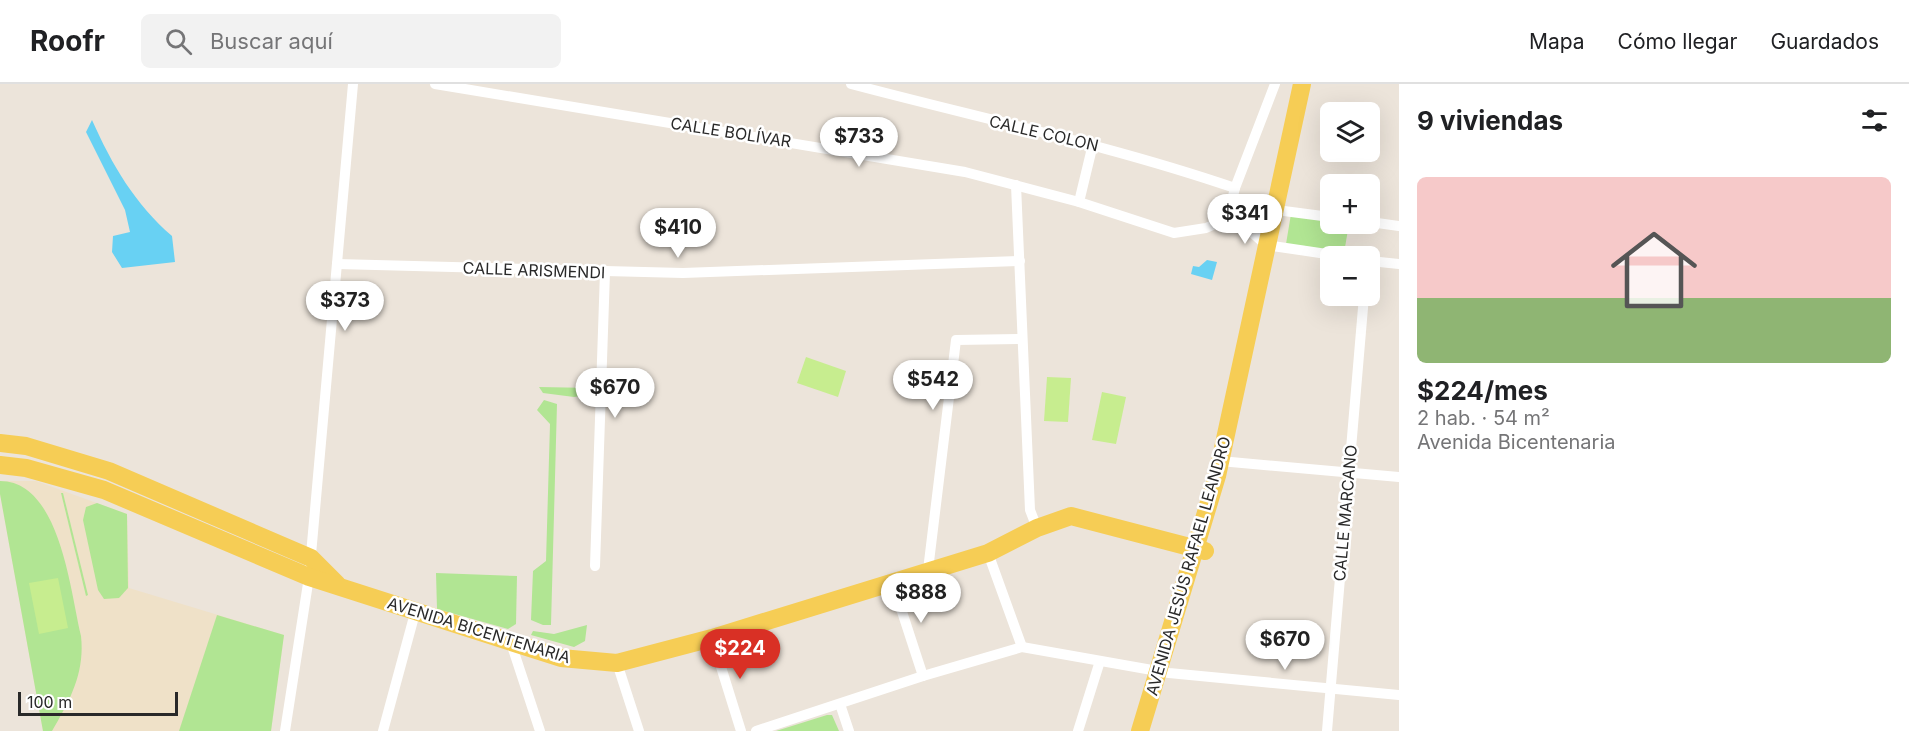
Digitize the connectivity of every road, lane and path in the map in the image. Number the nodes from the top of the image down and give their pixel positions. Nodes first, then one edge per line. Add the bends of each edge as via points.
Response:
1 (353, 84) edge
2 (435, 84) edge
3 (851, 84) edge
4 (1275, 84) edge
5 (1302, 84) edge
6 (1312, 84) edge
7 (1093, 144) junction
8 (1016, 185) junction
9 (1235, 188) junction
10 (1042, 192) junction
11 (1079, 202) junction
12 (1284, 211) junction
13 (1019, 212) junction
14 (1229, 212) junction
15 (1320, 216) edge
16 (1380, 223) edge
17 (1399, 225) edge
18 (1271, 246) junction
19 (1320, 253) edge
20 (1020, 261) junction
21 (1380, 262) edge
22 (337, 264) junction
23 (1399, 264) edge
24 (605, 272) junction
25 (1363, 306) edge
26 (1021, 339) junction
27 (0, 443) edge
28 (1225, 462) junction
29 (0, 465) edge
30 (1348, 473) junction
31 (1399, 477) edge
32 (1037, 528) junction
33 (1200, 550) junction
34 (988, 553) junction
35 (311, 558) junction
36 (595, 566) dead end
37 (928, 570) junction
38 (309, 577) junction
39 (892, 581) junction
40 (338, 585) junction
41 (415, 613) junction
42 (712, 638) junction
43 (511, 643) junction
44 (1022, 647) junction
45 (1100, 661) junction
46 (617, 663) junction
47 (1164, 672) junction
48 (923, 676) junction
49 (1329, 690) junction
50 (1399, 694) edge
51 (840, 704) junction
52 (285, 731) edge
53 (382, 731) edge
54 (540, 731) edge
55 (639, 731) edge
56 (741, 731) edge
57 (756, 731) edge
58 (849, 731) edge
59 (1078, 731) edge
60 (1140, 731) edge
61 (1152, 731) edge
62 (1327, 731) edge

1 - 22 street
2 - 8 street, CALLE BOLÍVAR via 911,162
3 - 7 street, CALLE COLON
4 - 9 street
5 - 18 main road, AVENIDA JESÚS RAFAEL LEANDRO
6 - 12 main road, AVENIDA JESÚS RAFAEL LEANDRO
7 - 9 street, CALLE COLON
7 - 11 street
8 - 10 street, CALLE BOLÍVAR
8 - 13 street
9 - 14 street
10 - 11 street, CALLE BOLÍVAR
10 - 13 street via 1024,201
11 - 14 street, CALLE BOLÍVAR via 1174,233 1206,228 1222,221
12 - 15 street
12 - 18 main road, AVENIDA JESÚS RAFAEL LEANDRO
13 - 20 street
14 - 18 street
16 - 17 street
18 - 19 street
18 - 28 main road, AVENIDA JESÚS RAFAEL LEANDRO
20 - 24 street, CALLE ARISMENDI via 683,273
20 - 26 street
21 - 23 street
22 - 24 street, CALLE ARISMENDI
22 - 35 street
24 - 36 street
25 - 30 street, CALLE MARCANO
26 - 32 street via 1030,510
26 - 37 street via 956,340
27 - 35 main road, AVENIDA BICENTENARIA via 26,446 109,471
28 - 30 street
28 - 33 main road, AVENIDA JESÚS RAFAEL LEANDRO
29 - 38 main road, AVENIDA BICENTENARIA via 26,468 104,490
30 - 31 street
30 - 49 street, CALLE MARCANO
32 - 33 main road, AVENIDA BICENTENARIA via 1071,516
32 - 34 main road, AVENIDA BICENTENARIA
33 - 47 main road, AVENIDA JESÚS RAFAEL LEANDRO
34 - 37 main road, AVENIDA BICENTENARIA
34 - 44 street
35 - 38 street
35 - 40 main road, AVENIDA BICENTENARIA
37 - 39 main road, AVENIDA BICENTENARIA
38 - 40 main road, AVENIDA BICENTENARIA
38 - 52 street
39 - 42 main road, AVENIDA BICENTENARIA
39 - 48 street
40 - 41 main road, AVENIDA BICENTENARIA
41 - 43 main road, AVENIDA BICENTENARIA
41 - 53 street
42 - 46 main road, AVENIDA BICENTENARIA
42 - 56 street
43 - 46 main road, AVENIDA BICENTENARIA via 561,658
43 - 54 street
44 - 45 street
44 - 48 street
45 - 47 street
45 - 59 street
46 - 55 street
47 - 49 street
47 - 60 main road, AVENIDA JESÚS RAFAEL LEANDRO
47 - 61 main road, AVENIDA JESÚS RAFAEL LEANDRO
48 - 51 street
49 - 50 street
49 - 62 street, CALLE MARCANO
51 - 57 street
51 - 58 street

